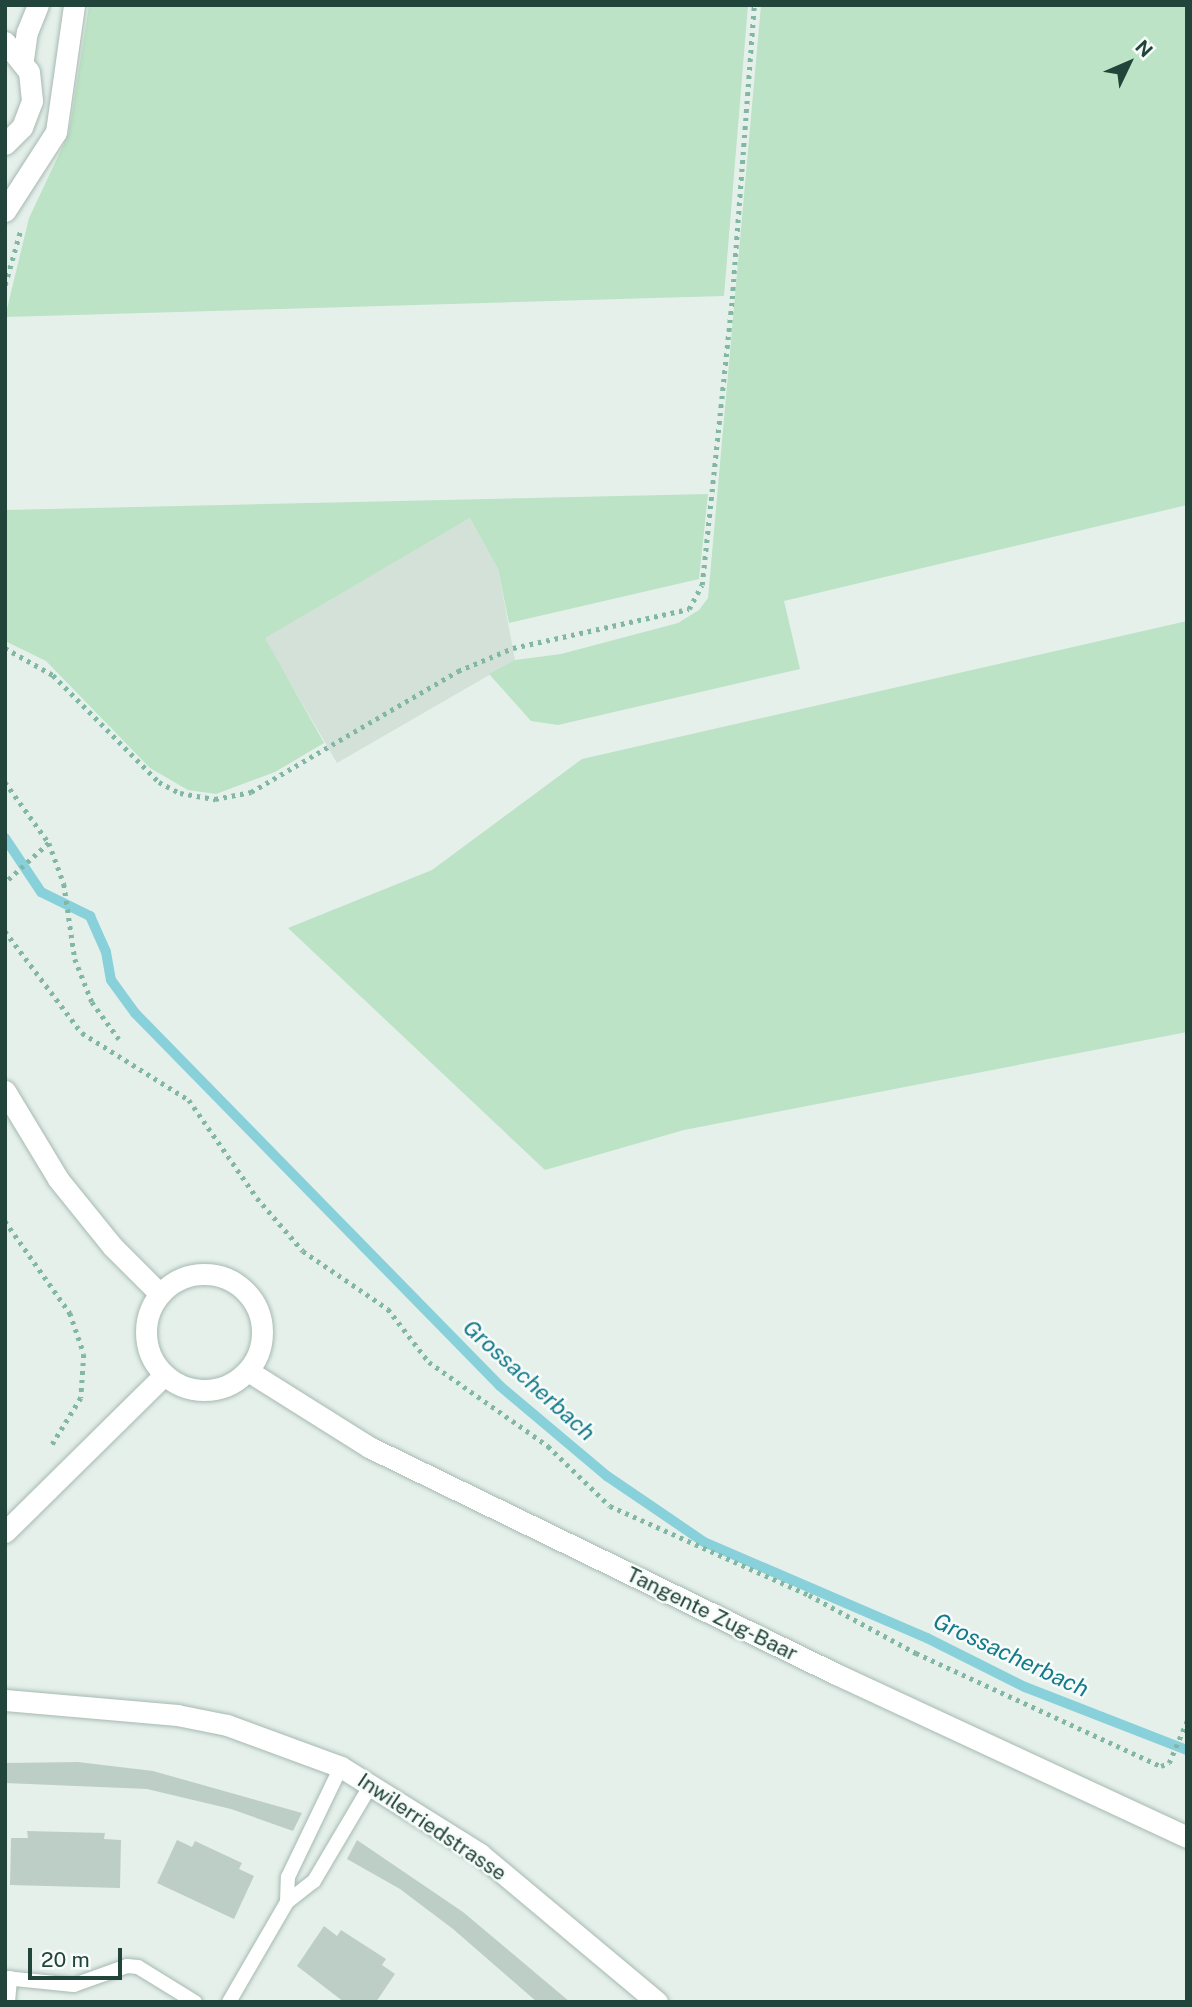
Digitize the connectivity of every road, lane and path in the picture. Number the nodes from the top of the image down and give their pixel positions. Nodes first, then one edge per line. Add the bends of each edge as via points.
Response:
1 (38, 5) edge
2 (74, 5) edge
3 (754, 5) edge
4 (5, 42) edge
5 (23, 59) junction
6 (5, 144) edge
7 (5, 211) edge
8 (21, 226) dead end
9 (5, 285) edge
10 (5, 648) edge
11 (5, 782) edge
12 (49, 843) junction
13 (7, 881) edge
14 (5, 931) edge
15 (119, 1040) dead end
16 (5, 1091) edge
17 (5, 1221) edge
18 (159, 1293) junction
19 (248, 1371) junction
20 (164, 1375) junction
21 (50, 1448) dead end
22 (5, 1532) edge
23 (5, 1700) edge
24 (1184, 1723) edge
25 (341, 1767) junction
26 (372, 1783) junction
27 (1187, 1837) edge
28 (287, 1902) junction
29 (8, 1978) edge
30 (231, 1999) edge
31 (8, 2002) edge
32 (195, 2002) edge
33 (657, 2002) edge

1 - 5 main road
2 - 7 main road via 57,132
3 - 10 path via 732,299 702,585 689,609 502,653 458,671 251,792 215,799 180,793 159,782 53,675
4 - 5 main road
5 - 6 main road via 32,100 22,127
8 - 9 path
11 - 12 path
12 - 13 path
12 - 15 path via 64,884 75,959 92,1002
14 - 24 path via 82,1033 189,1100 257,1198 303,1251 388,1309 429,1362 548,1446 610,1506 809,1595 916,1653 1161,1766 1169,1763
16 - 18 main road via 58,1179
17 - 21 path via 70,1313 84,1354 81,1398
18 - 19 main road via 172,1282 204,1272 220,1275 248,1293 262,1332
18 - 20 main road via 148,1312 145,1335 154,1363
19 - 20 main road via 222,1387 207,1390 191,1389
19 - 27 main road, Tangente Zug-Baar via 369,1447 836,1674
20 - 22 main road
23 - 25 main road, Inwilerriedstrasse via 177,1715 239,1729
25 - 26 main road, Inwilerriedstrasse
25 - 28 lane via 288,1877
26 - 28 lane via 314,1881
26 - 33 main road, Inwilerriedstrasse via 480,1854
28 - 30 lane
29 - 31 lane
29 - 32 lane via 74,1985 127,1966 138,1967

